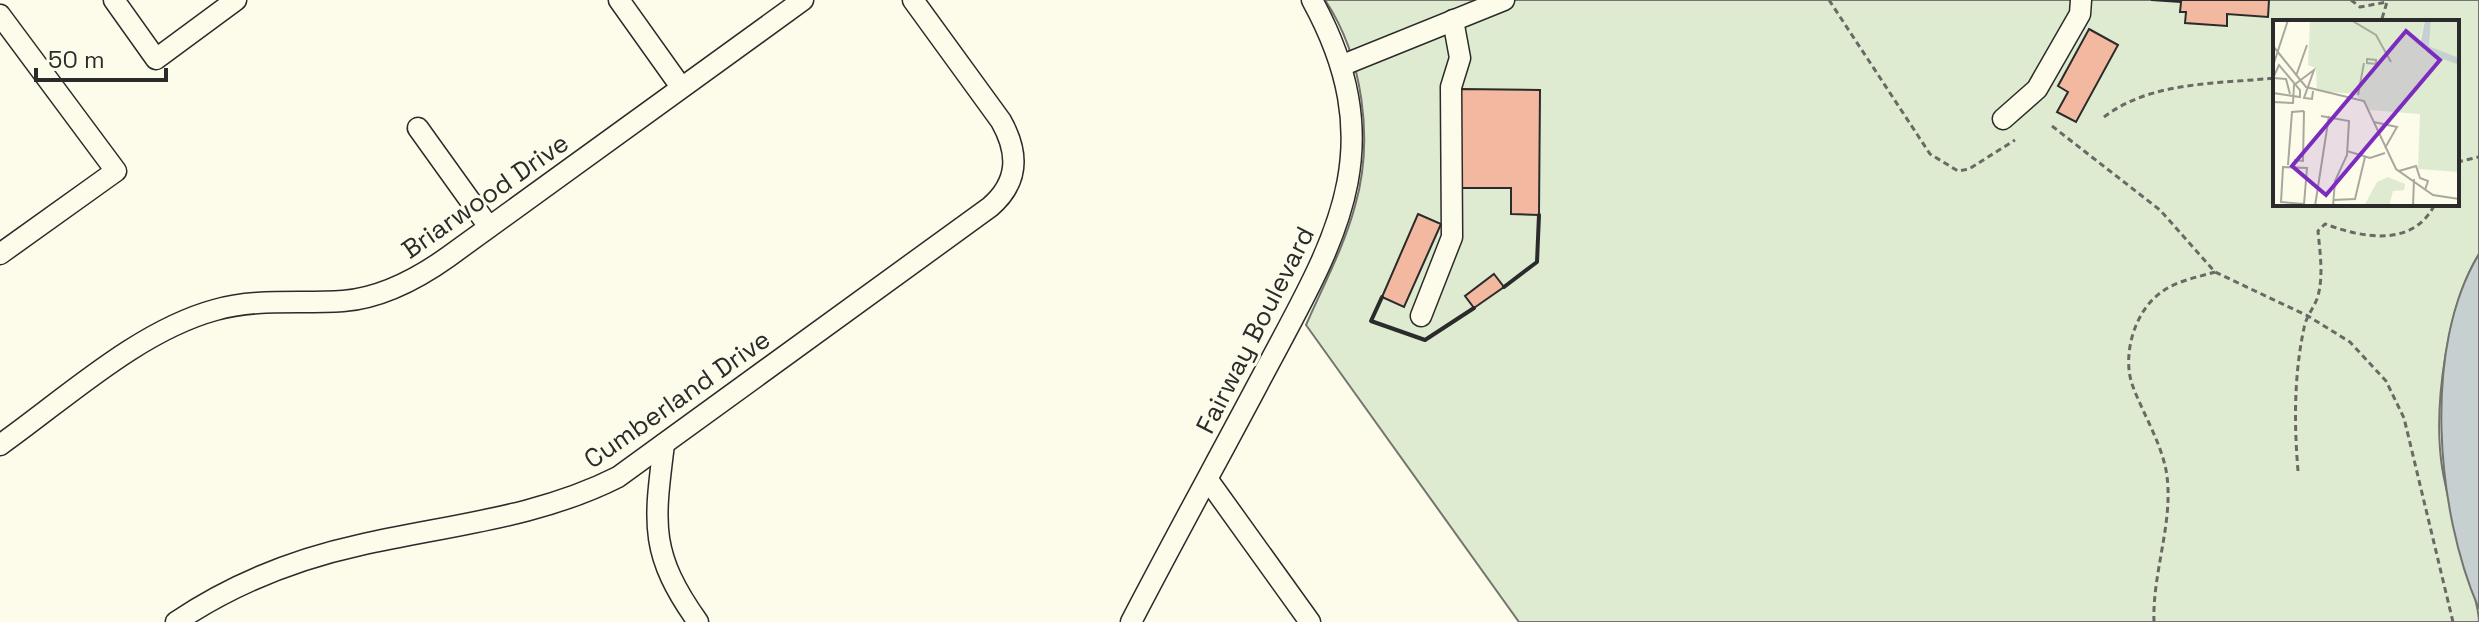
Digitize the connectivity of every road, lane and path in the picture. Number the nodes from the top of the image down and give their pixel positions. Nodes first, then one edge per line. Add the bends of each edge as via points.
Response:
1 (114, 0) edge
2 (236, 0) edge
3 (619, 0) edge
4 (803, 0) edge
5 (913, 0) edge
6 (1312, 0) edge
7 (1504, 0) edge
8 (1829, 0) edge
9 (2081, 0) edge
10 (2351, 0) edge
11 (0, 15) edge
12 (1453, 20) junction
13 (2382, 20) edge
14 (1343, 65) junction
15 (2273, 78) edge
16 (681, 87) junction
17 (2104, 117) dead end
18 (2003, 119) dead end
19 (2052, 126) dead end
20 (418, 128) dead end
21 (2015, 140) dead end
22 (2479, 157) edge
23 (2459, 162) edge
24 (2434, 206) edge
25 (489, 227) junction
26 (0, 254) edge
27 (2215, 272) junction
28 (1421, 316) dead end
29 (2308, 316) junction
30 (664, 444) junction
31 (0, 445) edge
32 (2298, 471) dead end
33 (1208, 480) junction
34 (176, 622) edge
35 (698, 622) edge
36 (1131, 622) edge
37 (1310, 622) edge
38 (2154, 622) edge
39 (2453, 622) edge

1 - 2 street via 156,59
3 - 16 street
4 - 16 street, Briarwood Drive
5 - 30 street, Cumberland Drive via 1001,121 1015,165 1007,189 990,207
6 - 14 street, Fairway Boulevard
7 - 12 street
8 - 21 path via 1930,154 1958,171
9 - 18 street via 2080,14 2037,89
10 - 13 path via 2360,7 2387,2
11 - 26 street via 116,171
12 - 14 street
12 - 28 street via 1460,58 1451,87 1452,237
14 - 33 street, Fairway Boulevard via 1352,137 1342,210 1309,289
15 - 17 path via 2151,93 2124,102
16 - 25 street, Briarwood Drive
19 - 27 path via 2160,210
20 - 25 street
22 - 23 path
24 - 29 path via 2420,226 2392,236 2369,238 2325,224 2318,231 2317,298
25 - 31 street, Briarwood Drive via 431,268 378,294 344,301 248,303 185,320 140,345
27 - 29 path
27 - 38 path via 2162,291 2144,313 2127,350 2131,382 2166,471
29 - 32 path via 2295,403
29 - 39 path via 2350,342 2368,361 2386,381 2404,418
30 - 34 street, Cumberland Drive via 578,497 295,563 232,589
30 - 35 street via 657,505 659,552
33 - 36 street, Fairway Boulevard
33 - 37 street

